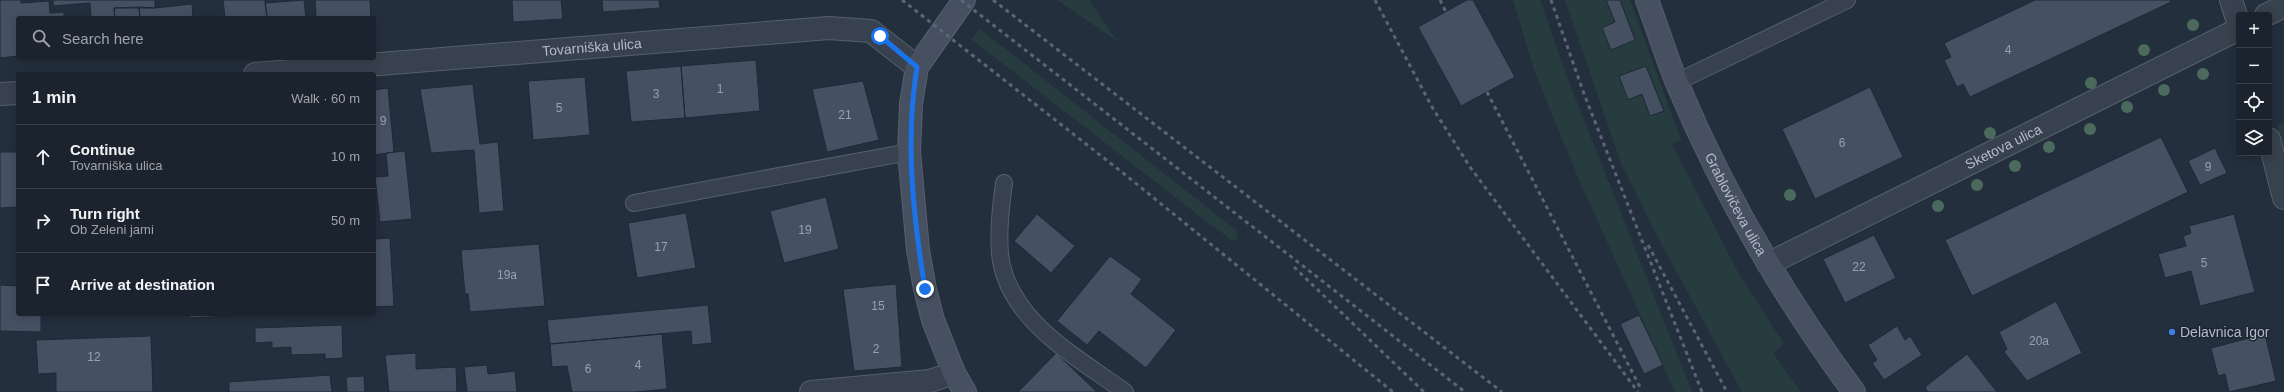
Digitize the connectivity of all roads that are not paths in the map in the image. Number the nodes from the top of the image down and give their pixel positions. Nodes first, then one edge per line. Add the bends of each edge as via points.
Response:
1 (964, 0) edge
2 (1647, 0) edge
3 (1847, 0) edge
4 (2231, 0) edge
5 (2284, 6) edge
6 (2272, 12) edge
7 (2236, 16) edge
8 (2236, 30) edge
9 (917, 67) junction
10 (280, 72) edge
11 (1677, 82) junction
12 (16, 93) edge
13 (0, 94) edge
14 (2272, 151) edge
15 (909, 152) junction
16 (1004, 183) dead end
17 (2284, 198) edge
18 (634, 203) dead end
19 (1768, 264) junction
20 (954, 373) junction
21 (811, 392) edge
22 (965, 392) edge
23 (1125, 392) edge
24 (1854, 392) edge

1 - 9 street
2 - 11 street, Grablovičeva ulica
3 - 11 lane
4 - 7 street
5 - 6 street
8 - 19 street, Sketova ulica
9 - 10 street, Tovarniška ulica via 871,31 829,28
9 - 15 street via 911,104
11 - 19 street, Grablovičeva ulica via 1724,184
12 - 13 street
14 - 17 street
15 - 18 lane
15 - 20 street via 918,250 925,289 933,320
16 - 23 lane via 1000,218 1000,254 1010,288 1028,316 1067,350
19 - 24 street, Grablovičeva ulica via 1809,329
20 - 21 street via 930,381
20 - 22 street

